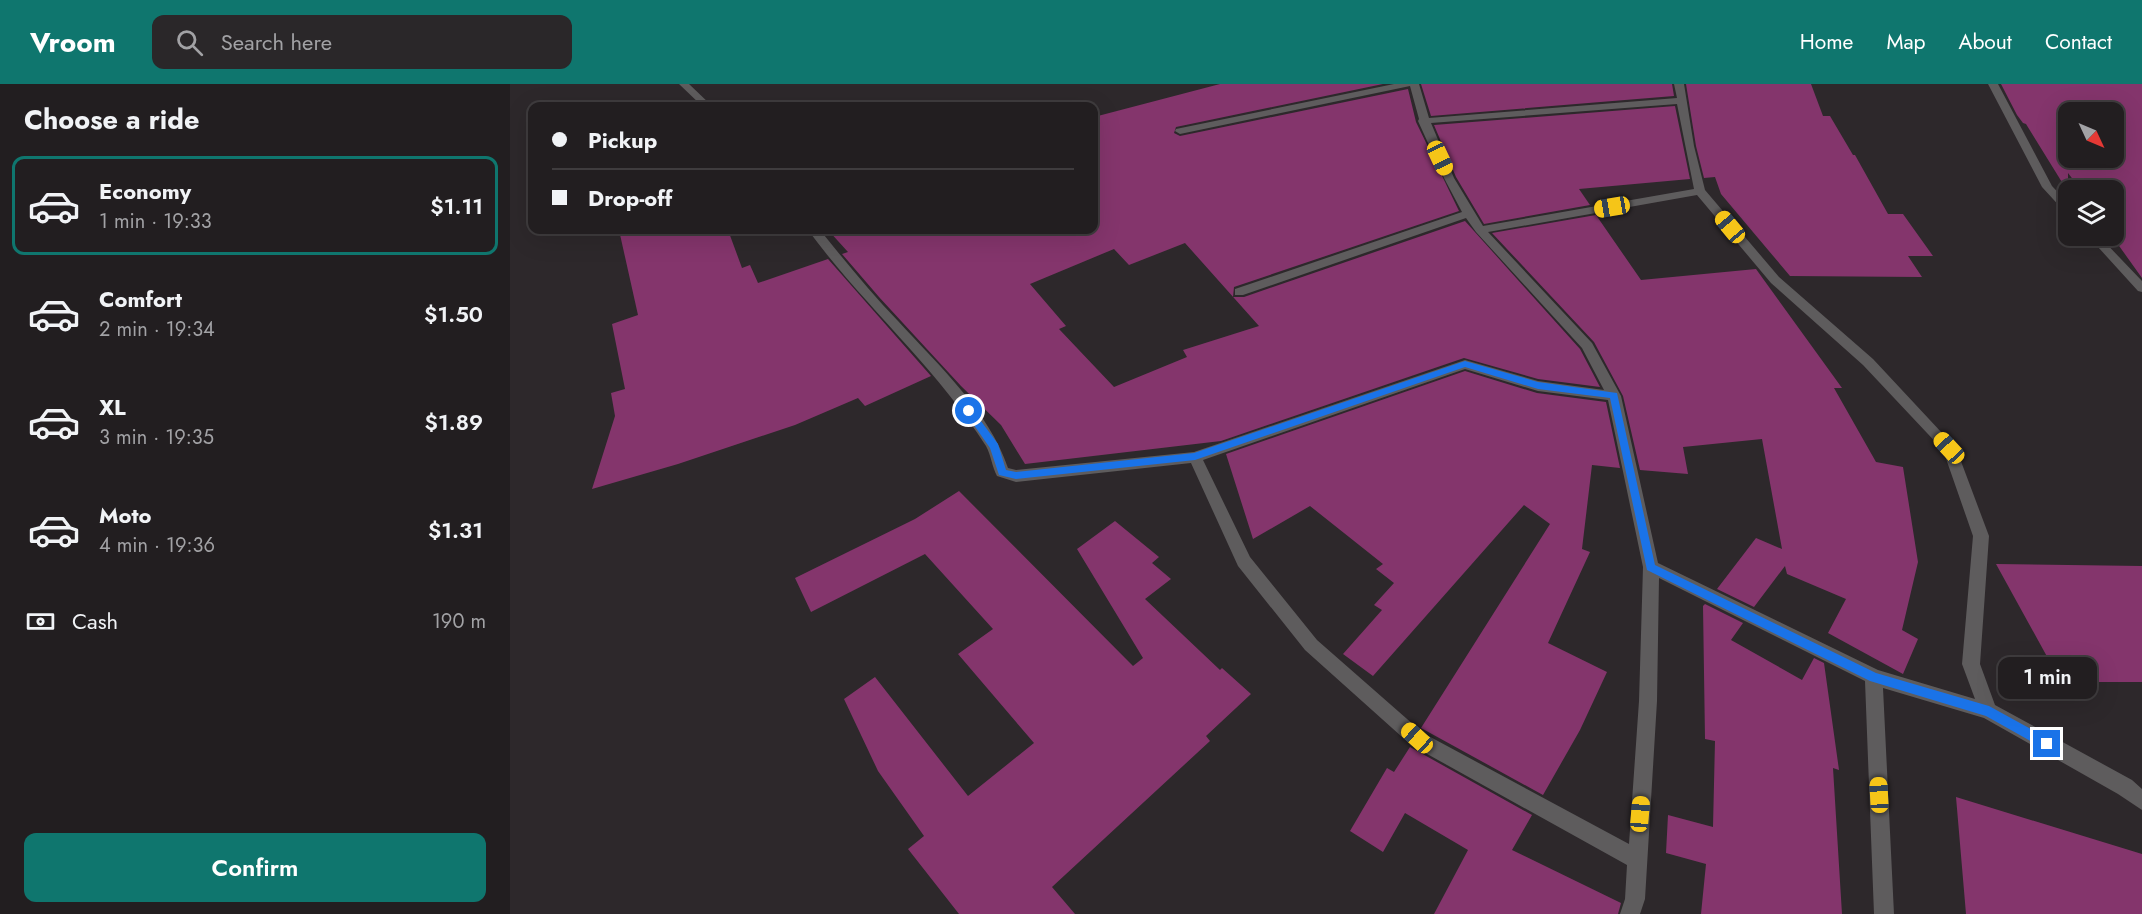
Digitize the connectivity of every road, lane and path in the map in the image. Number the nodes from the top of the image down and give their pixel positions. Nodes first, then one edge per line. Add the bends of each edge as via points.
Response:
1 (684, 84) edge
2 (1408, 84) edge
3 (1414, 84) edge
4 (1679, 84) edge
5 (1993, 84) edge
6 (1681, 101) junction
7 (704, 102) edge
8 (1423, 121) junction
9 (1180, 131) dead end
10 (1700, 191) junction
11 (2058, 198) edge
12 (1468, 214) junction
13 (1480, 230) junction
14 (817, 234) edge
15 (2102, 246) edge
16 (2142, 288) edge
17 (1239, 292) dead end
18 (1614, 396) junction
19 (1195, 457) junction
20 (1651, 567) junction
21 (1874, 677) junction
22 (1989, 711) junction
23 (2142, 801) edge
24 (1636, 859) junction
25 (1630, 914) edge
26 (1884, 914) edge

1 - 7 street
2 - 9 street
3 - 8 street
4 - 6 street
5 - 11 street via 2048,187
6 - 8 street
6 - 10 street
8 - 12 street
10 - 13 street
10 - 22 street via 1776,280 1868,362 1949,448 1981,536 1971,664
12 - 13 street
12 - 17 street
13 - 18 street via 1587,346
14 - 19 street via 865,294 956,394 994,447 1002,472 1016,476
15 - 16 street
18 - 19 street via 1538,386 1465,364
18 - 20 street
19 - 24 street via 1244,561 1311,645 1417,738
20 - 21 street
20 - 24 street via 1648,701
21 - 22 street
21 - 26 street
22 - 23 street via 2125,787
24 - 25 street via 1635,899

